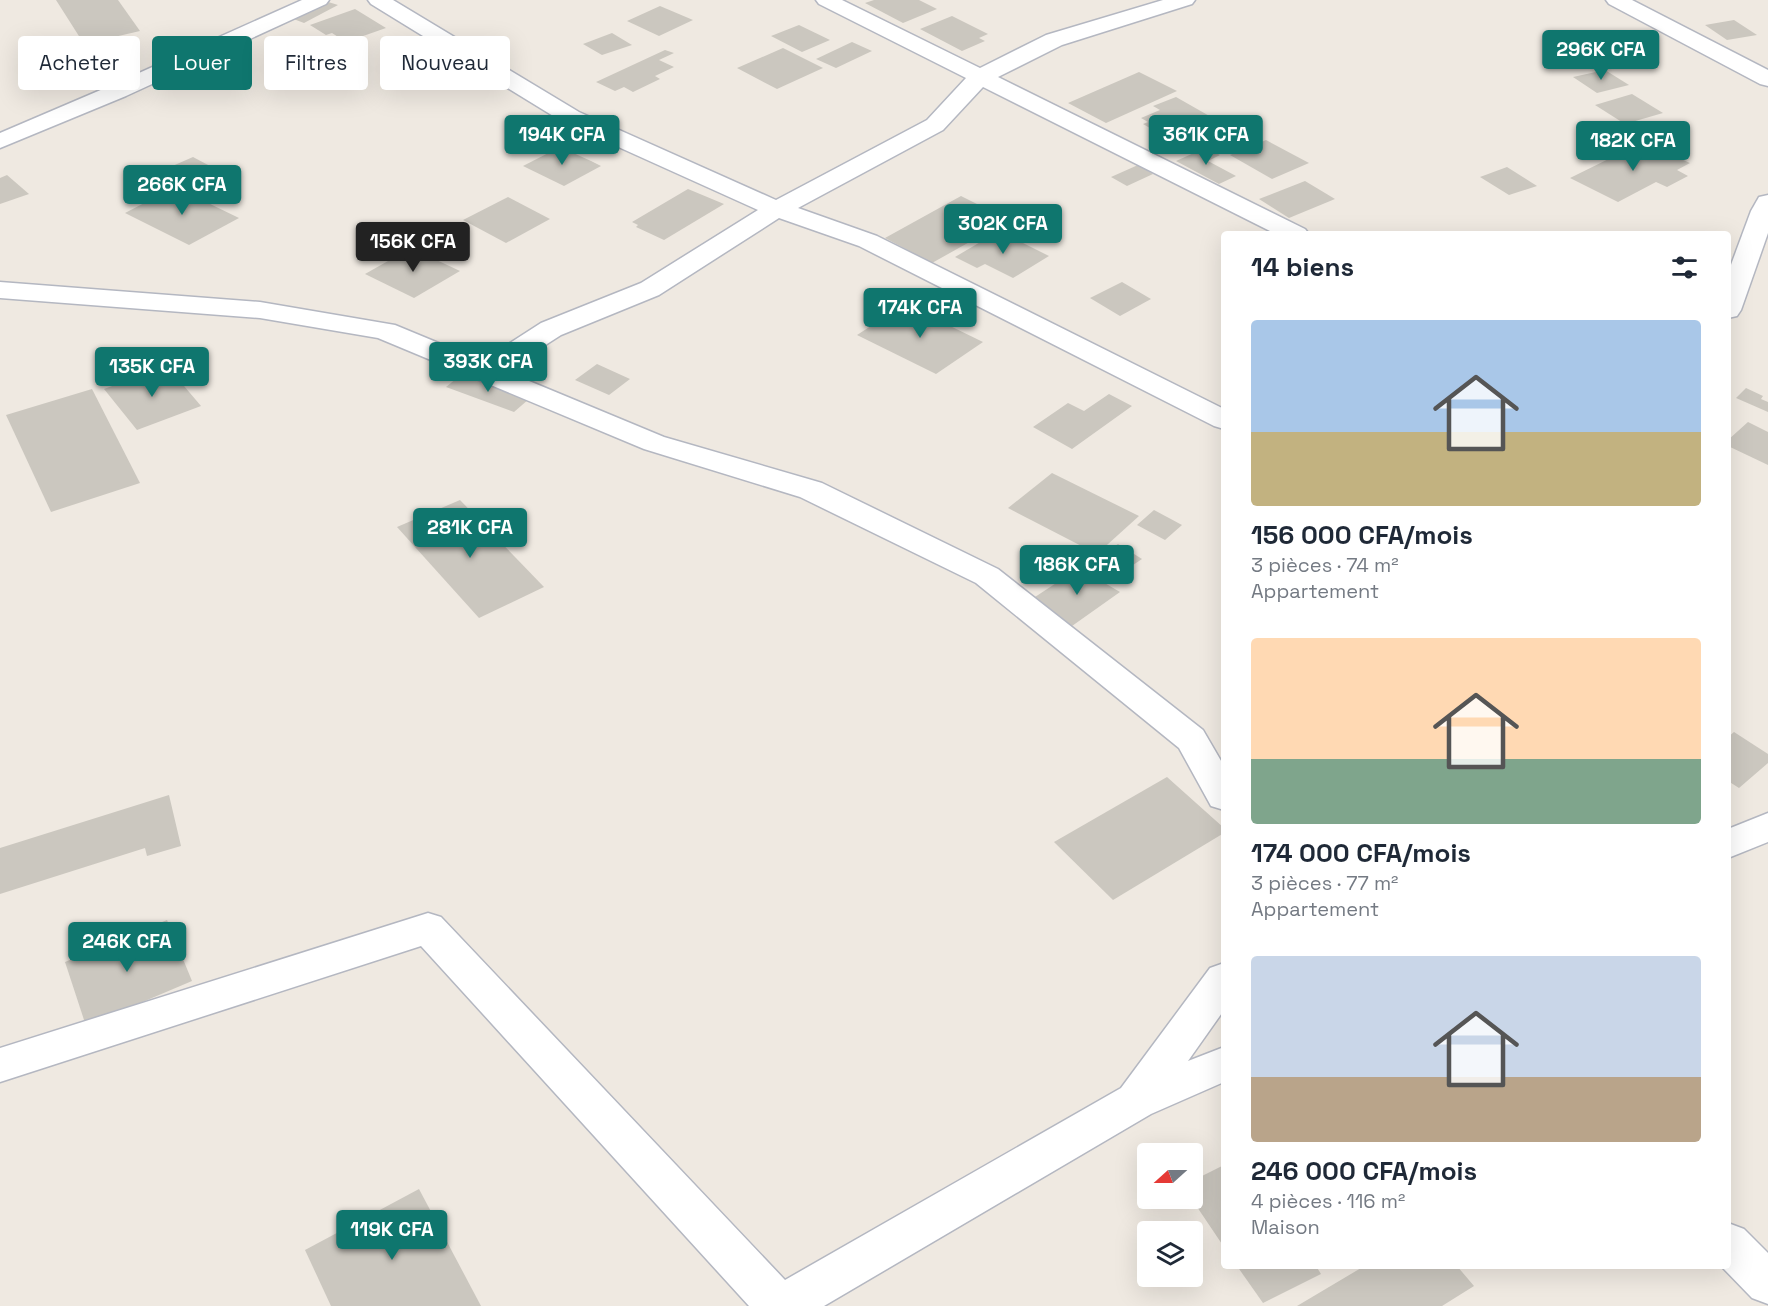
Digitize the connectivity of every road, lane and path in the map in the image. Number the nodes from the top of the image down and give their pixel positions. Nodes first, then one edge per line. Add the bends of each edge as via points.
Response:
1 (319, 0) edge
2 (378, 0) edge
3 (826, 0) edge
4 (1185, 0) edge
5 (1616, 0) edge
6 (980, 77) junction
7 (1768, 79) edge
8 (0, 141) edge
9 (1768, 202) edge
10 (777, 209) junction
11 (1290, 231) edge
12 (0, 290) edge
13 (1731, 301) edge
14 (484, 372) junction
15 (1221, 418) edge
16 (1221, 792) edge
17 (1768, 826) edge
18 (1731, 843) edge
19 (1221, 983) edge
20 (0, 1065) edge
21 (1221, 1065) edge
22 (1136, 1101) junction
23 (1731, 1246) edge
24 (1768, 1282) edge
25 (780, 1306) edge

1 - 8 street
2 - 10 street via 572,117
3 - 6 street
4 - 6 street via 1054,40
5 - 7 street
6 - 10 street via 935,124
6 - 11 street
9 - 13 street
10 - 14 street via 650,289 551,329
10 - 15 street via 868,241
12 - 14 street via 260,310 385,331
14 - 16 street via 654,443 812,490 987,576 1191,739
17 - 18 street
19 - 22 street
20 - 25 street via 429,928
21 - 22 street
22 - 25 street
23 - 24 street

